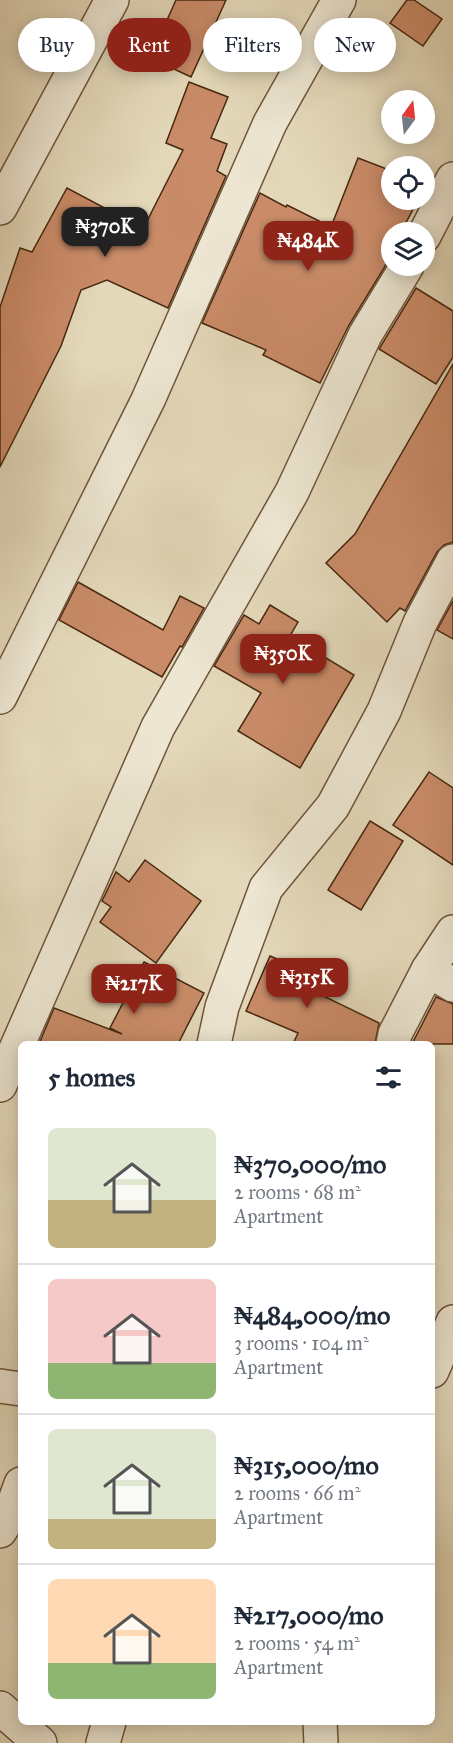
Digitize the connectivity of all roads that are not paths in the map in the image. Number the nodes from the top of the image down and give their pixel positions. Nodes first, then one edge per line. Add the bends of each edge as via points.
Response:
1 (112, 0) edge
2 (339, 0) edge
3 (453, 179) edge
4 (0, 208) edge
5 (431, 222) edge
6 (401, 276) edge
7 (453, 561) edge
8 (0, 697) edge
9 (453, 932) edge
10 (440, 978) edge
11 (19, 1041) edge
12 (214, 1041) edge
13 (394, 1041) edge
14 (18, 1044) edge
15 (0, 1085) edge
16 (445, 1324) edge
17 (435, 1360) edge
18 (0, 1386) edge
19 (18, 1389) edge
20 (18, 1492) edge
21 (0, 1531) edge
22 (0, 1708) edge
23 (18, 1724) edge
24 (19, 1725) edge
25 (108, 1725) edge
26 (320, 1725) edge
27 (40, 1743) edge
28 (103, 1743) edge
29 (321, 1743) edge

1 - 4 street
2 - 8 street via 270,123 148,400
3 - 5 street
6 - 11 street via 365,335 292,492 158,727
7 - 12 street via 420,623 384,711 333,806 266,888 222,1007
9 - 10 street
10 - 13 street via 395,1034
14 - 15 street
16 - 17 street
18 - 19 street
20 - 21 street
22 - 23 street
24 - 27 street
25 - 28 street
26 - 29 street

